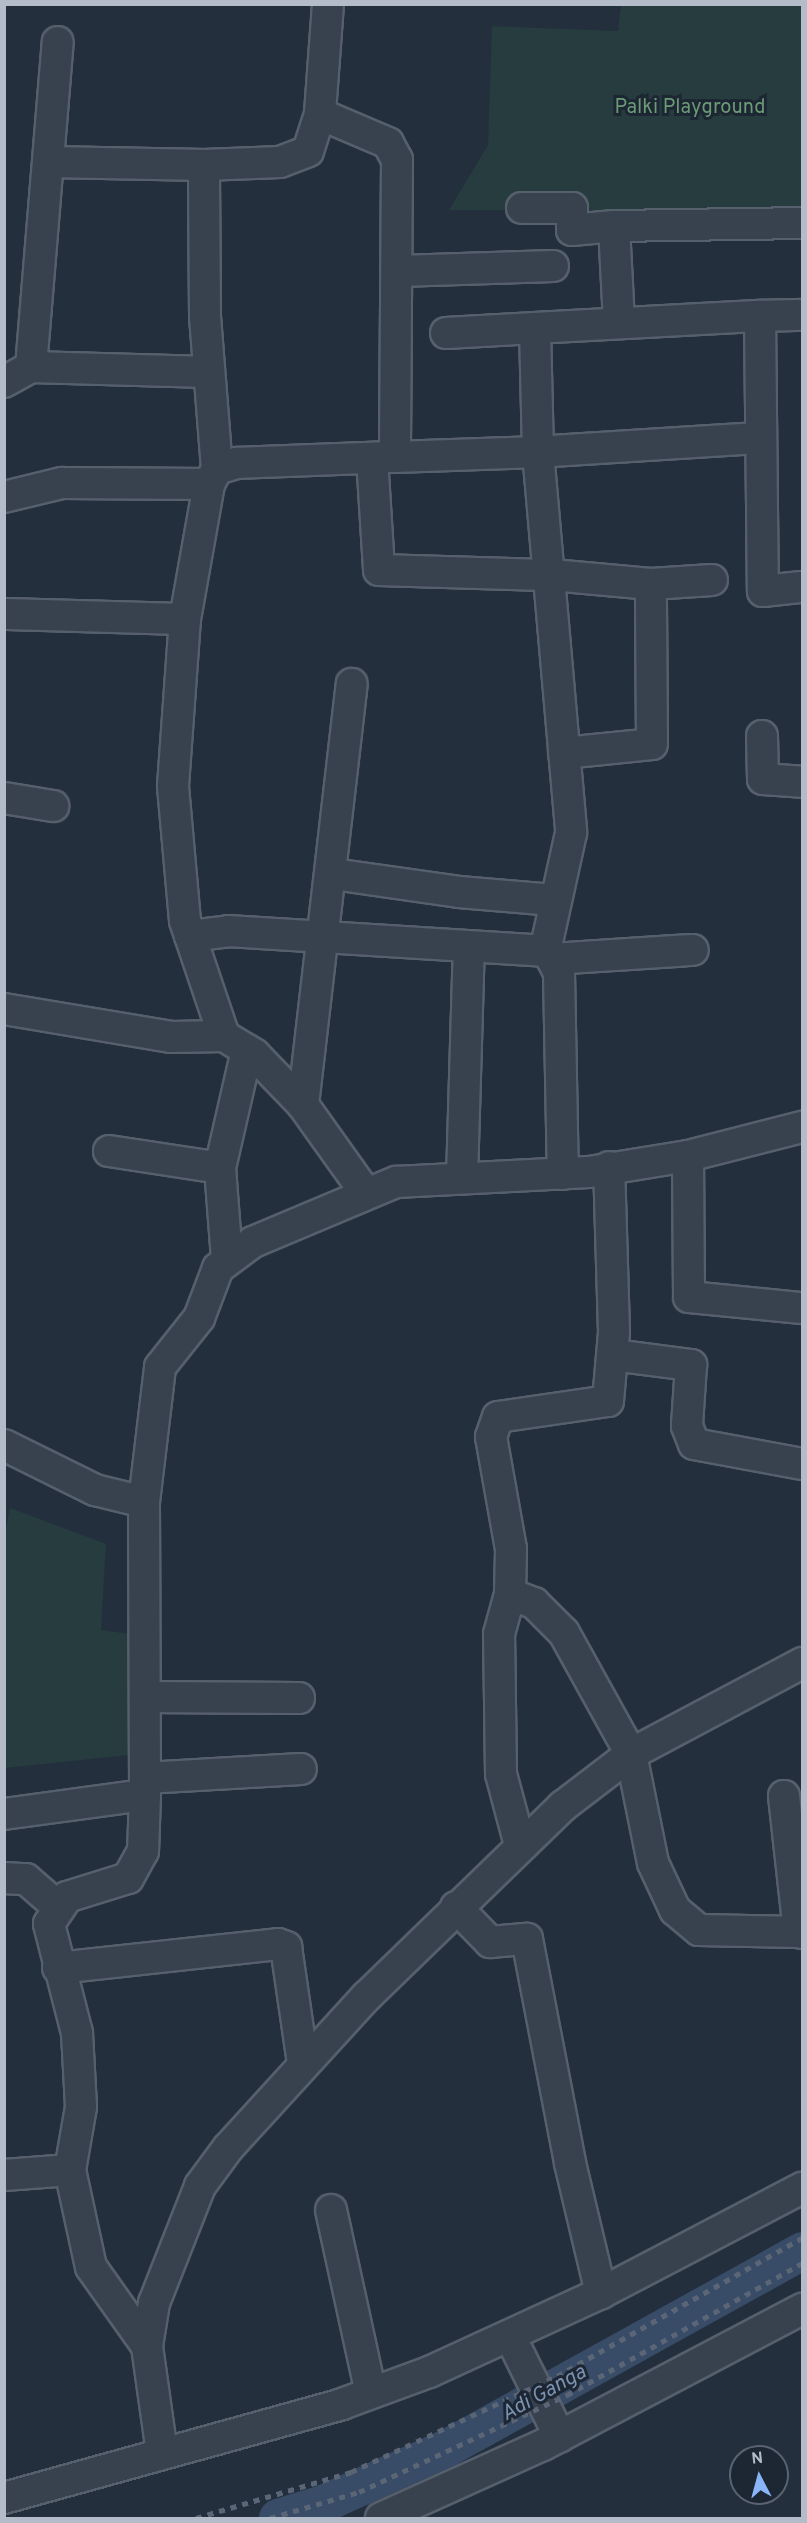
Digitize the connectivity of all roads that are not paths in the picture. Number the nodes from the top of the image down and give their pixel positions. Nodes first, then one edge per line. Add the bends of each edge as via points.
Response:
1 (328, 4) edge
2 (58, 42) dead end
3 (320, 114) junction
4 (51, 162) junction
5 (204, 165) junction
6 (522, 208) dead end
7 (802, 223) edge
8 (614, 226) junction
9 (553, 266) dead end
10 (399, 271) junction
11 (802, 315) edge
12 (760, 316) junction
13 (619, 322) junction
14 (535, 328) junction
15 (446, 333) dead end
16 (31, 367) junction
17 (208, 372) junction
18 (4, 382) edge
19 (759, 438) junction
20 (538, 452) junction
21 (383, 457) junction
22 (213, 477) junction
23 (4, 497) edge
24 (552, 574) junction
25 (712, 580) dead end
26 (651, 584) junction
27 (802, 587) edge
28 (4, 614) edge
29 (185, 619) junction
30 (352, 684) dead end
31 (762, 736) dead end
32 (564, 753) junction
33 (802, 782) edge
34 (4, 798) edge
35 (53, 807) dead end
36 (333, 874) junction
37 (554, 900) junction
38 (190, 936) junction
39 (324, 938) junction
40 (469, 948) junction
41 (693, 950) dead end
42 (549, 955) junction
43 (4, 1009) edge
44 (236, 1043) junction
45 (303, 1105) junction
46 (802, 1127) edge
47 (109, 1151) dead end
48 (688, 1156) junction
49 (609, 1167) junction
50 (220, 1168) junction
51 (563, 1174) junction
52 (462, 1178) junction
53 (365, 1192) junction
54 (227, 1259) junction
55 (802, 1308) edge
56 (613, 1355) junction
57 (4, 1445) edge
58 (802, 1464) edge
59 (144, 1502) junction
60 (510, 1594) junction
61 (802, 1664) edge
62 (145, 1697) junction
63 (299, 1698) dead end
64 (631, 1754) junction
65 (301, 1770) dead end
66 (145, 1787) junction
67 (784, 1796) dead end
68 (4, 1814) edge
69 (520, 1845) junction
70 (4, 1878) edge
71 (57, 1906) junction
72 (456, 1907) junction
73 (801, 1932) edge
74 (58, 1968) junction
75 (303, 2063) junction
76 (70, 2170) junction
77 (4, 2175) edge
78 (802, 2188) edge
79 (331, 2210) dead end
80 (601, 2293) junction
81 (802, 2309) edge
82 (511, 2338) junction
83 (147, 2346) junction
84 (371, 2392) junction
85 (560, 2437) junction
86 (162, 2453) junction
87 (4, 2498) edge
88 (381, 2518) edge

1 - 3 street
2 - 4 street
3 - 5 street via 308,151 280,162
3 - 10 street via 394,148
4 - 5 street
4 - 16 street
5 - 17 street
6 - 8 street via 572,208 572,230
7 - 8 street
8 - 13 street
9 - 10 street
10 - 21 street
11 - 12 street
12 - 13 street
12 - 19 street
13 - 14 street
14 - 15 street
14 - 20 street
16 - 17 street
16 - 18 street
17 - 22 street
19 - 20 street
19 - 27 street via 763,591
20 - 21 street
20 - 24 street
21 - 22 street via 237,463
21 - 24 street via 379,570
22 - 23 street via 62,483
22 - 29 street
24 - 26 street
24 - 32 street
25 - 26 street
26 - 32 street via 652,744
28 - 29 street
29 - 38 street via 174,786 177,860
30 - 36 street
31 - 33 street via 763,778
32 - 37 street via 571,833
34 - 35 street
36 - 37 street via 459,892
36 - 39 street
37 - 42 street
38 - 39 street via 228,931
38 - 44 street
39 - 40 street
39 - 45 street
40 - 42 street
40 - 52 street
41 - 42 street
42 - 51 street via 559,973
43 - 44 street via 171,1037
44 - 45 street
44 - 50 street
45 - 53 street
46 - 48 street
47 - 50 street
48 - 49 street
48 - 55 street via 689,1297
49 - 51 street
49 - 56 street
50 - 54 street
51 - 52 street
52 - 53 street via 396,1182
53 - 54 street via 253,1242
54 - 59 street via 214,1274 193,1328 160,1367
56 - 58 street via 691,1365 687,1426 694,1444
56 - 60 street via 608,1401 509,1414 494,1423 491,1437 511,1549
57 - 59 street via 95,1490
59 - 62 street
60 - 64 street via 534,1603 564,1633
60 - 69 street via 500,1634 497,1703 504,1798
61 - 64 street
62 - 63 street
62 - 66 street
64 - 69 street
64 - 73 street via 653,1863 681,1917 699,1930 717,1933
65 - 66 street
66 - 68 street
66 - 71 street via 143,1851 128,1878 84,1890
67 - 73 street
69 - 72 street
70 - 71 street via 26,1879
71 - 74 street via 49,1924
72 - 75 street
72 - 80 street via 490,1942 527,1939 570,2163
74 - 75 street via 278,1944 286,1947
74 - 76 street via 77,2033 81,2107
75 - 83 street via 200,2186 154,2303
76 - 77 street
76 - 83 street via 91,2267
78 - 80 street
79 - 84 street
80 - 82 street
81 - 85 street
82 - 84 street
82 - 85 street
83 - 86 street
84 - 86 street
85 - 88 street
86 - 87 street

